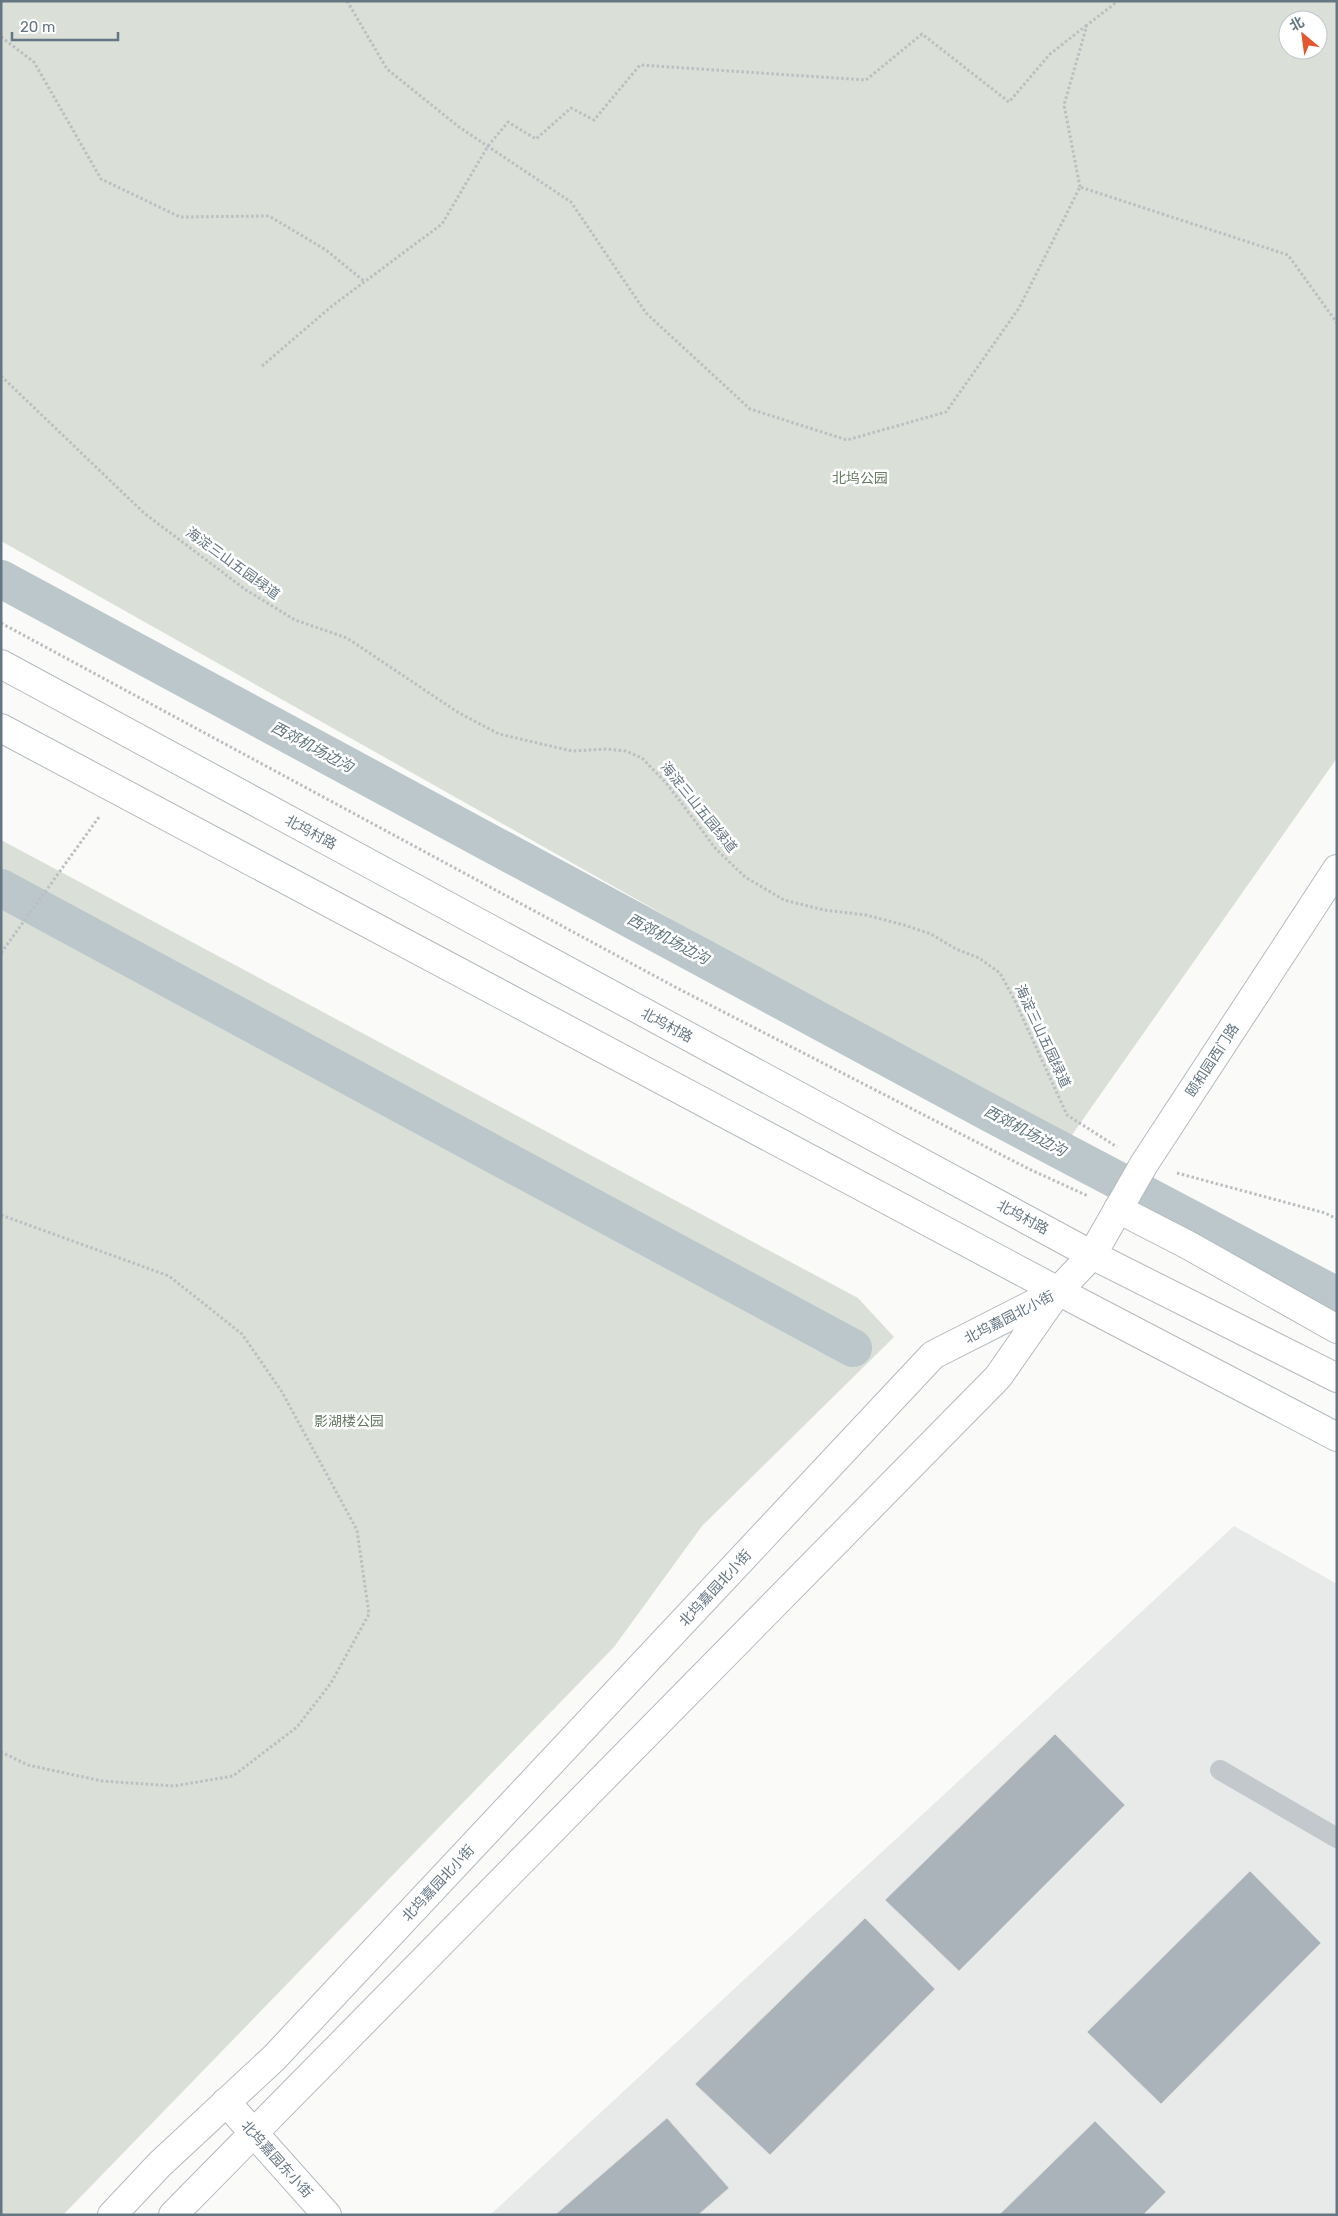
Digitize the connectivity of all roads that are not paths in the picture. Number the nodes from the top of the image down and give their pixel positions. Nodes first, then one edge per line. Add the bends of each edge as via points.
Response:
1 (1, 664) edge
2 (1, 728) edge
3 (1337, 869) edge
4 (1118, 1210) junction
5 (1092, 1255) junction
6 (1058, 1291) junction
7 (1337, 1329) edge
8 (1337, 1378) edge
9 (1337, 1437) edge
10 (1220, 1770) dead end
11 (1337, 1838) edge
12 (226, 2102) junction
13 (254, 2133) junction
14 (112, 2215) edge
15 (173, 2215) edge
16 (328, 2215) edge

1 - 5 street, 北坞村路
2 - 6 street
3 - 4 street, 颐和园西门路 via 1144,1164
4 - 5 street, 颐和园西门路
4 - 7 street via 1188,1245
5 - 6 street, 颐和园西门路
5 - 8 street, 北坞村路
6 - 9 street
6 - 12 street, 北坞嘉园北小街 via 933,1355 281,2050
6 - 13 street, 北坞嘉园北小街 via 998,1378
10 - 11 lane
12 - 13 street, 北坞嘉园东小街
12 - 14 street, 北坞嘉园北小街
13 - 15 street, 北坞嘉园北小街
13 - 16 street, 北坞嘉园东小街

